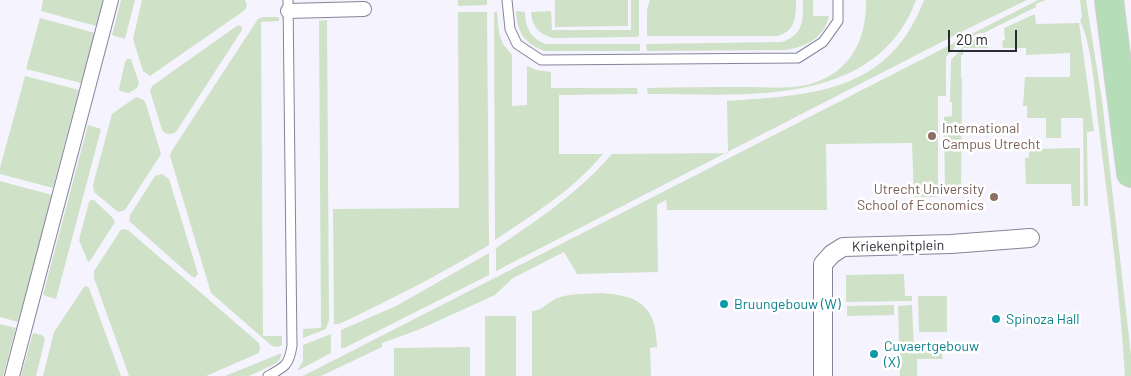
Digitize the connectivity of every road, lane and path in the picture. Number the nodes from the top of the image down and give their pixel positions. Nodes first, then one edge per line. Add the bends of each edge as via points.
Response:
1 (110, 0) edge
2 (507, 0) edge
3 (838, 0) edge
4 (1109, 0) edge
5 (288, 5) edge
6 (364, 9) dead end
7 (1131, 173) edge
8 (1030, 238) dead end
9 (12, 376) edge
10 (268, 376) edge
11 (823, 376) edge

1 - 9 street
2 - 3 lane via 510,29 517,44 541,60 798,58 823,42 838,21
4 - 7 main road
5 - 6 street
5 - 10 lane via 292,346 285,367
8 - 11 street, Kriekenpitplein via 843,247 832,254 824,264

